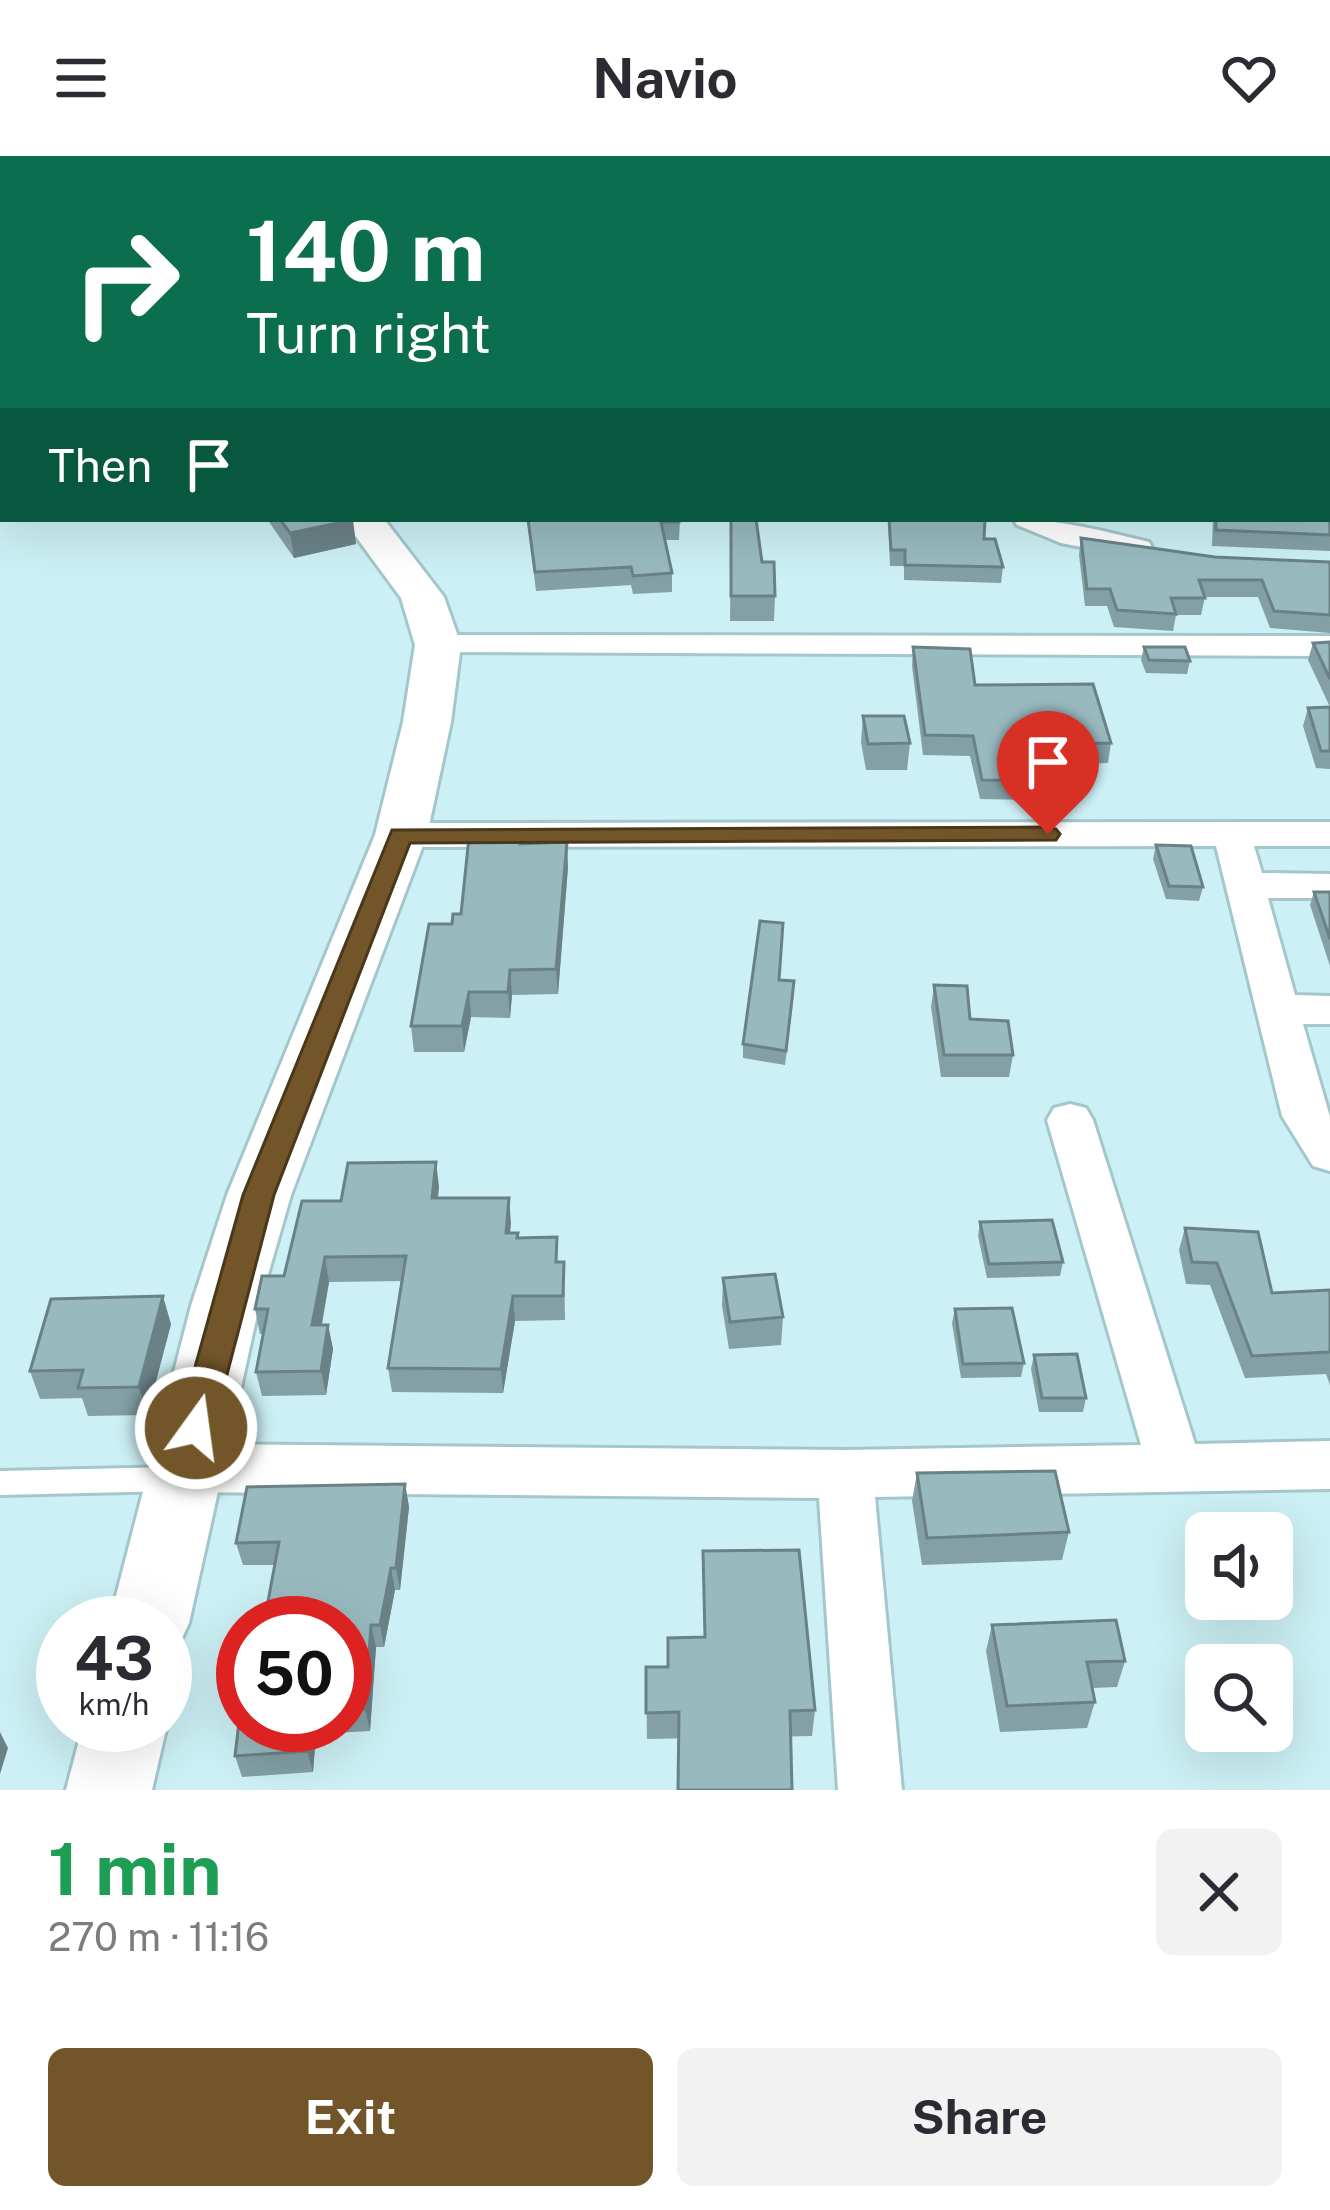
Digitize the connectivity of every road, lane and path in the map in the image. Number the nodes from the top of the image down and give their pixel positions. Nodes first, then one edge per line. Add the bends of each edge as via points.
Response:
1 (365, 522) edge
2 (1035, 522) edge
3 (1165, 554) edge
4 (438, 645) junction
5 (1330, 646) edge
6 (1232, 834) junction
7 (1330, 834) edge
8 (401, 835) junction
9 (1247, 885) junction
10 (1330, 886) edge
11 (1279, 1010) junction
12 (1330, 1010) edge
13 (1070, 1120) dead end
14 (1330, 1154) edge
15 (1330, 1465) edge
16 (1175, 1468) junction
17 (185, 1474) junction
18 (845, 1474) junction
19 (0, 1483) edge
20 (156, 1596) edge
21 (119, 1752) edge
22 (110, 1790) edge
23 (870, 1790) edge

1 - 4 main road via 422,597
2 - 3 street
4 - 5 street
4 - 8 main road
6 - 7 street
6 - 8 street
6 - 9 street
8 - 17 main road via 259,1195
9 - 10 street
9 - 11 street
11 - 12 street
11 - 14 street via 1305,1116
13 - 16 street
15 - 16 street
16 - 18 street
17 - 18 street
17 - 19 lane
17 - 20 main road
18 - 23 street
21 - 22 main road

